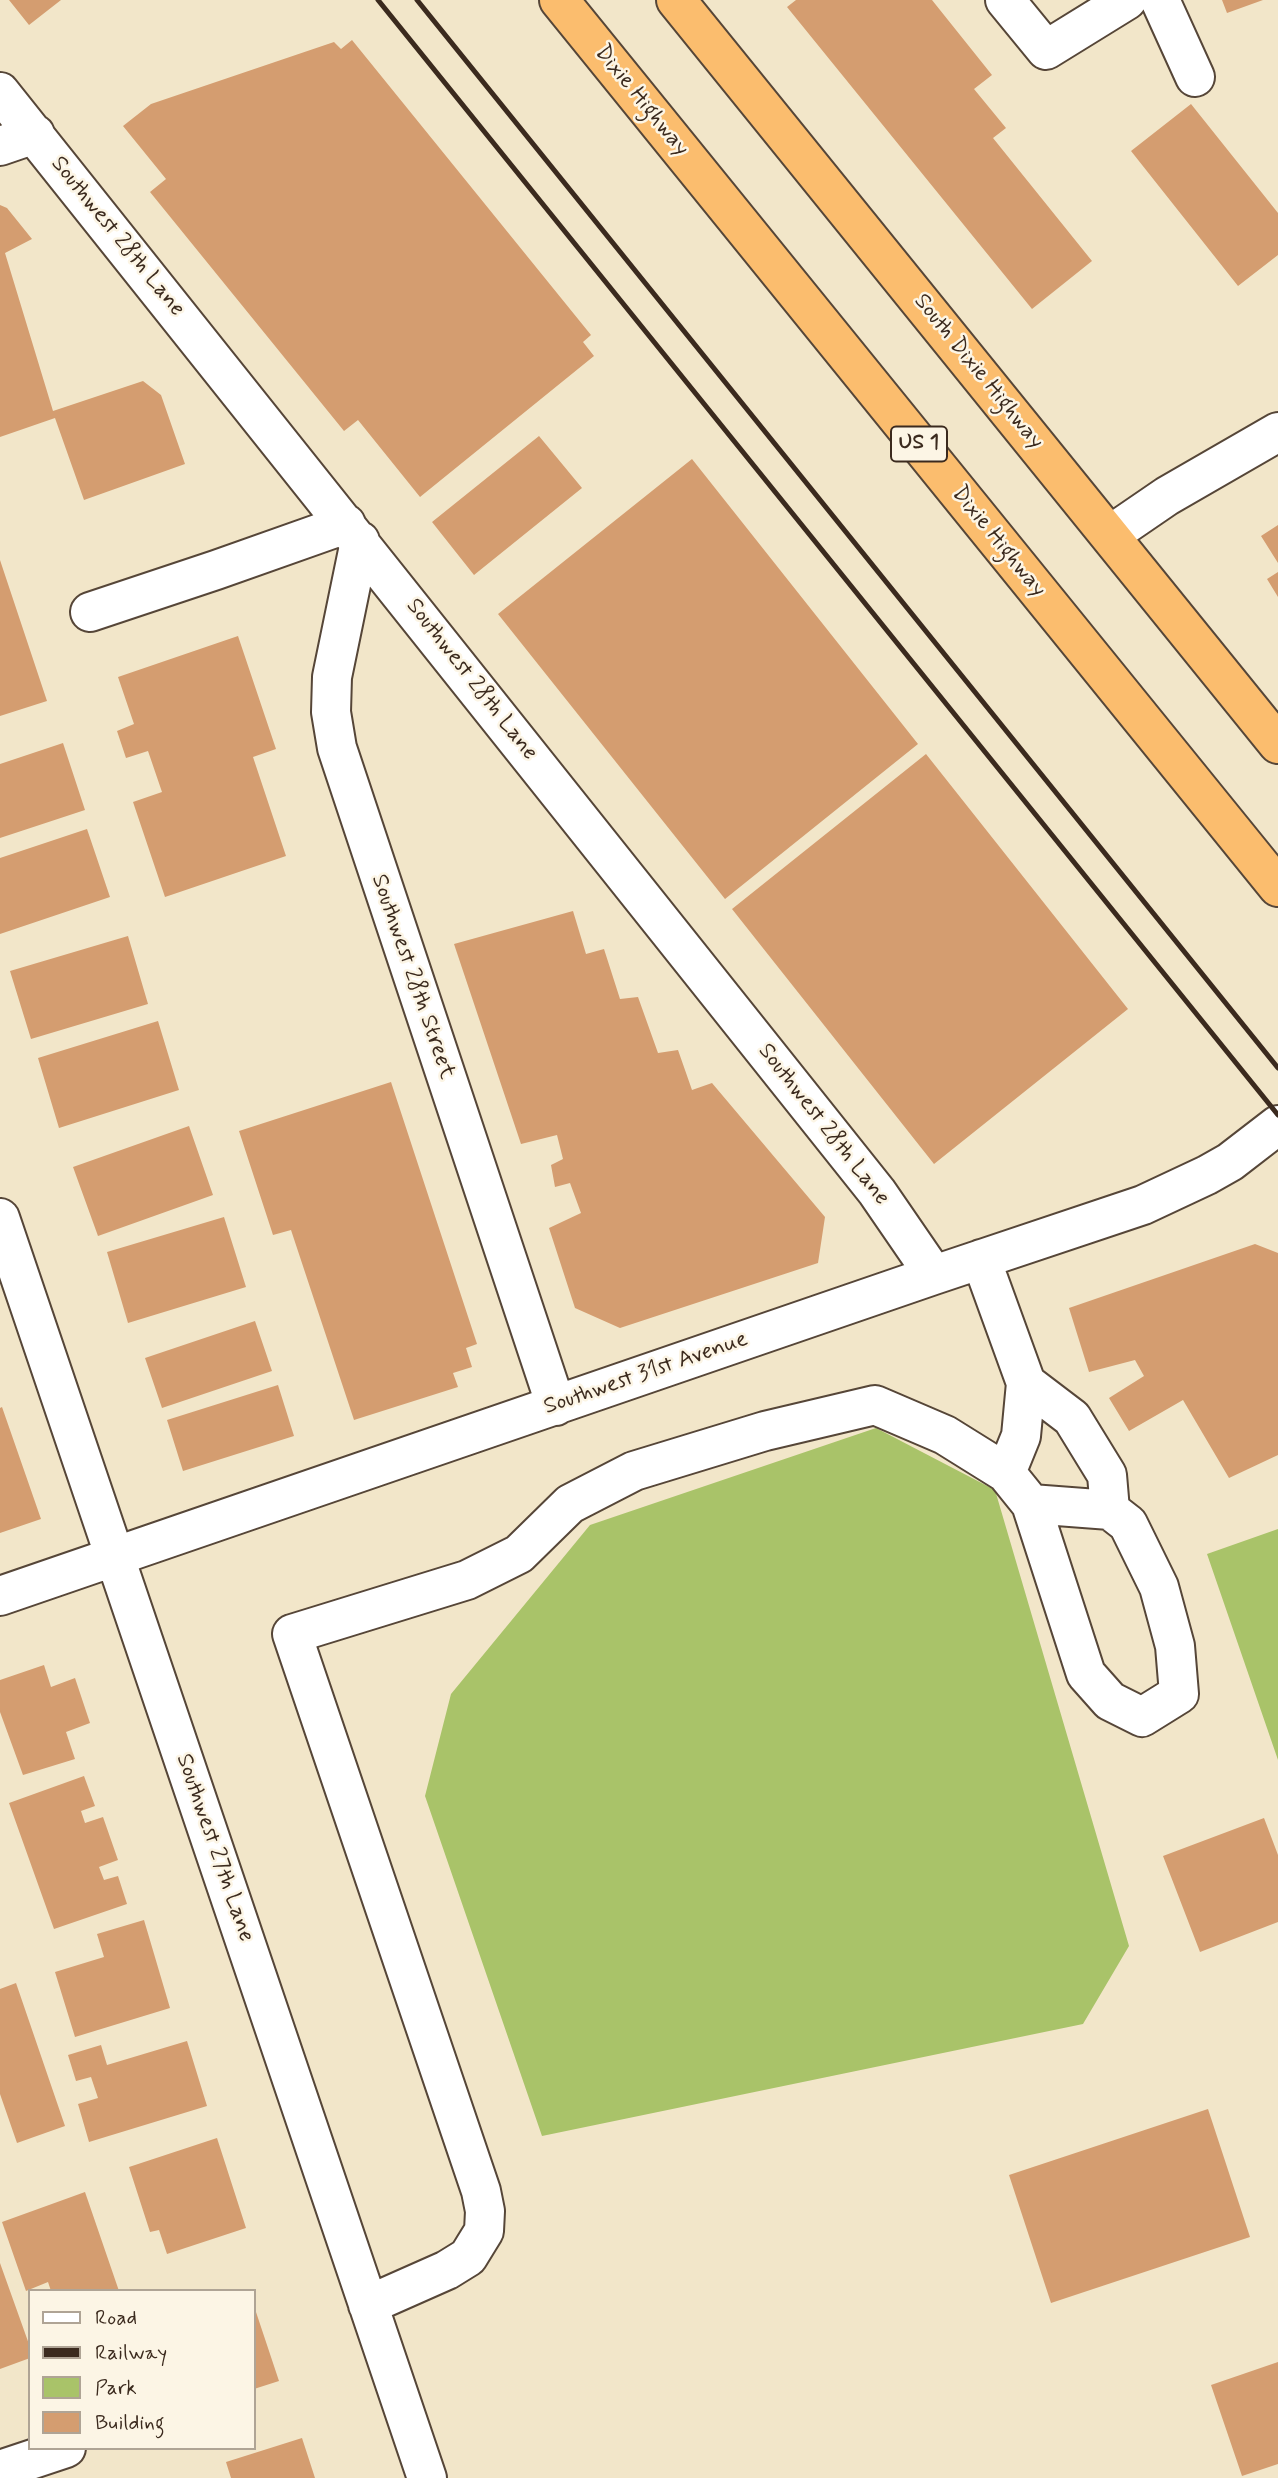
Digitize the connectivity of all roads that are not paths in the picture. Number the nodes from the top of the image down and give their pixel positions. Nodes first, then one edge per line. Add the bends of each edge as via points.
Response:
1 (559, 0) edge
2 (677, 0) edge
3 (1005, 0) edge
4 (1127, 0) edge
5 (1160, 0) edge
6 (1195, 77) dead end
7 (0, 92) edge
8 (18, 140) edge
9 (1278, 432) edge
10 (353, 532) junction
11 (1110, 535) junction
12 (90, 612) dead end
13 (1278, 744) edge
14 (1278, 887) edge
15 (1278, 1125) edge
16 (0, 1218) edge
17 (981, 1259) junction
18 (934, 1275) junction
19 (1026, 1383) junction
20 (555, 1406) junction
21 (1006, 1473) junction
22 (1031, 1504) junction
23 (1110, 1510) junction
24 (116, 1557) junction
25 (0, 1596) edge
26 (368, 2305) junction
27 (60, 2450) edge
28 (0, 2470) edge
29 (427, 2478) edge

1 - 14 highway, Dixie Highway / US 1
2 - 11 highway, South Dixie Highway
3 - 4 street via 1045,50
5 - 6 street
7 - 8 street, Southwest 28th Lane
8 - 10 street, Southwest 28th Lane
9 - 11 street
10 - 12 street via 216,570
10 - 18 street, Southwest 28th Lane via 877,1192
10 - 20 street, Southwest 28th Street via 332,677 337,748
11 - 13 highway, South Dixie Highway
15 - 17 street, Southwest 31st Avenue via 1230,1162 1165,1196
16 - 24 street, Southwest 27th Lane
17 - 18 street, Southwest 31st Avenue
17 - 19 street
18 - 20 street, Southwest 31st Avenue
19 - 21 street via 1021,1436
19 - 23 street via 1072,1418 1107,1475
20 - 24 street, Southwest 31st Avenue
21 - 22 street
21 - 26 street via 945,1434 875,1405 765,1431 634,1471 570,1504 519,1554 467,1580 292,1634 485,2211 484,2231 468,2256
22 - 23 street
22 - 23 street via 1086,1674 1110,1701 1142,1717 1179,1694 1175,1646 1159,1587 1128,1524
24 - 25 street, Southwest 31st Avenue
24 - 26 street, Southwest 27th Lane
26 - 29 street, Southwest 27th Lane
27 - 28 street

